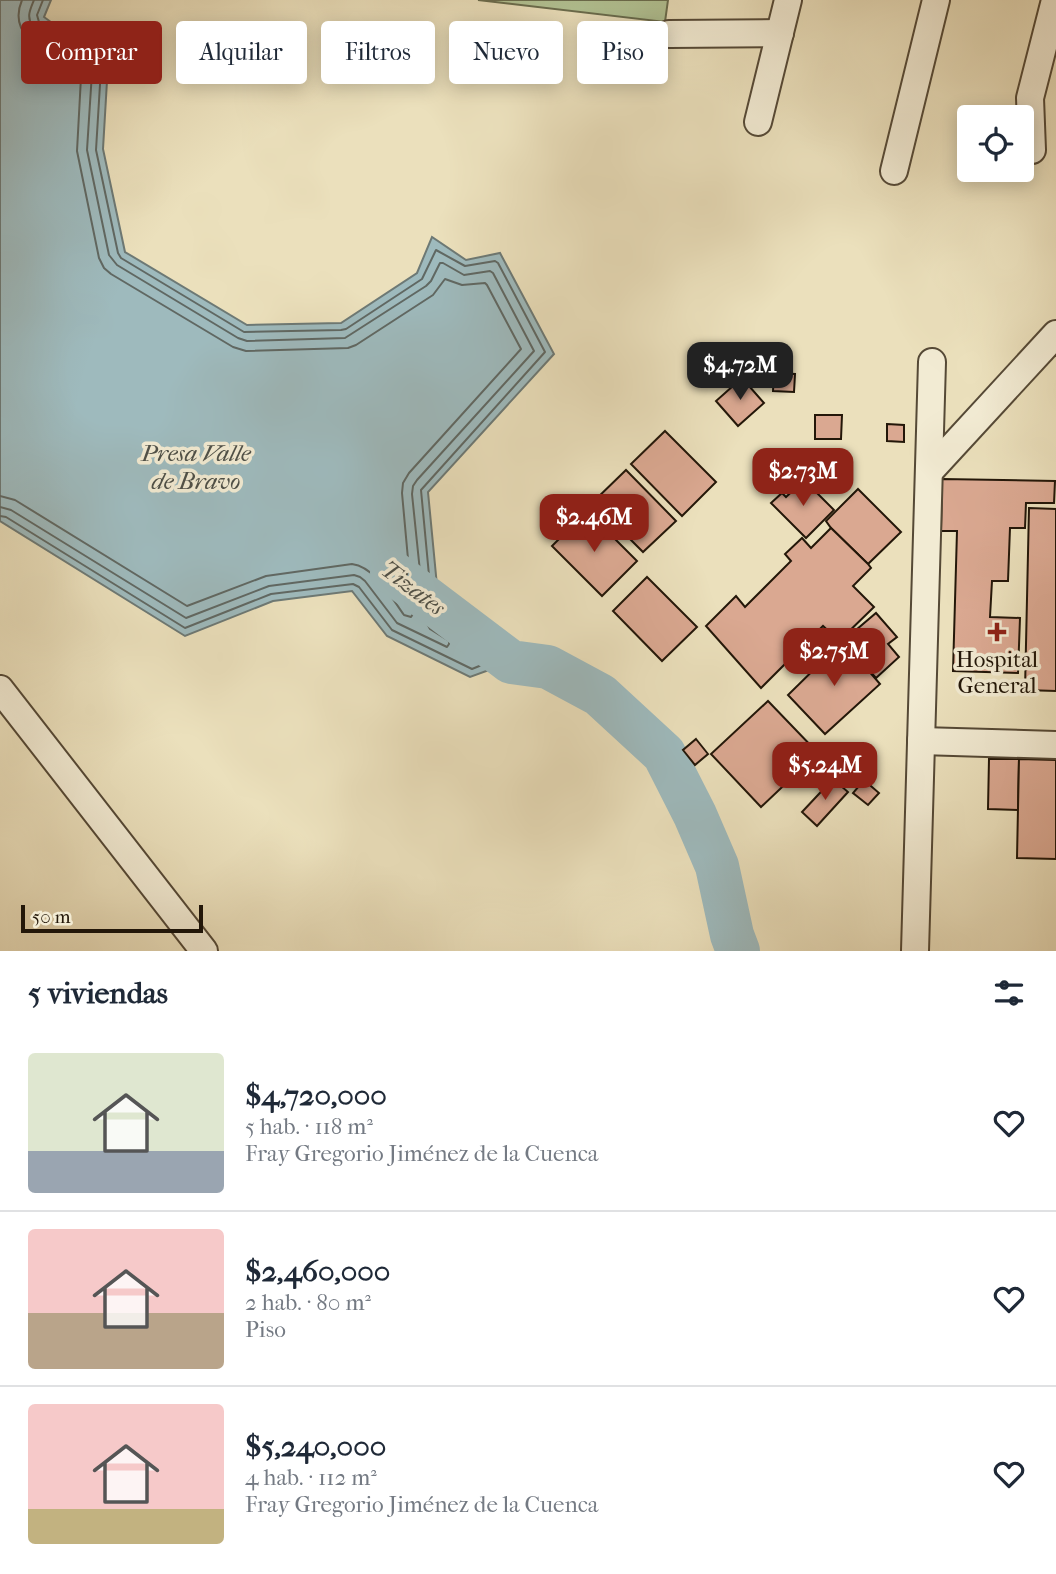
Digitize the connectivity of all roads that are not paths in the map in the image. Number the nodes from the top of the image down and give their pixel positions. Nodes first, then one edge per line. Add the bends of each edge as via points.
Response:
1 (788, 0) edge
2 (936, 0) edge
3 (1055, 0) edge
4 (780, 33) junction
5 (669, 34) dead end
6 (1047, 65) edge
7 (1030, 105) edge
8 (758, 122) dead end
9 (894, 171) dead end
10 (1056, 334) edge
11 (932, 362) dead end
12 (929, 472) junction
13 (0, 689) edge
14 (921, 741) junction
15 (1056, 745) edge
16 (204, 951) edge
17 (915, 951) edge

1 - 4 street
2 - 9 street
3 - 6 street
4 - 5 street
4 - 8 street
6 - 7 street
10 - 12 street
11 - 12 street
12 - 14 street
13 - 16 street
14 - 15 street
14 - 17 street

